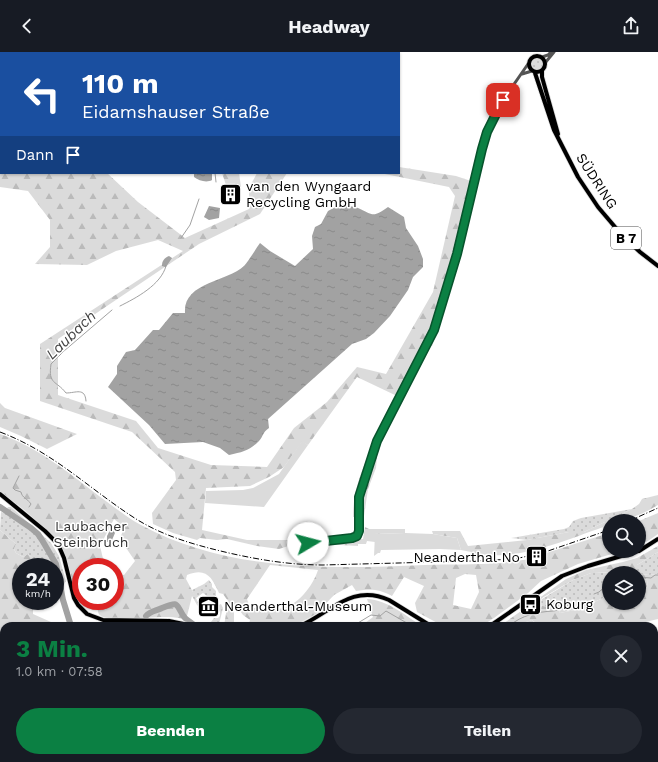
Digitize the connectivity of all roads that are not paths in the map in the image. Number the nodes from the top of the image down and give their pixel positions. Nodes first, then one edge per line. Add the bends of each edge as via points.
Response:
1 (532, 52) edge
2 (553, 52) edge
3 (539, 55) edge
4 (532, 57) junction
5 (546, 63) junction
6 (528, 64) junction
7 (542, 71) junction
8 (534, 72) junction
9 (521, 75) junction
10 (558, 136) junction
11 (658, 266) edge
12 (0, 494) edge
13 (658, 539) edge
14 (296, 547) dead end
15 (646, 547) edge
16 (616, 558) edge
17 (169, 621) joint
18 (174, 622) edge
19 (308, 622) edge
20 (425, 622) edge
21 (496, 622) edge

1 - 4 main road
2 - 3 street
2 - 5 street
3 - 4 main road
3 - 5 main road
4 - 6 main road
5 - 7 main road
6 - 8 main road
6 - 9 street
7 - 8 main road
7 - 10 main road, SÜDRING / B 7
8 - 9 street
8 - 10 main road, SÜDRING / B 7
9 - 14 street via 499,107 485,138 457,254 431,337 377,441 359,497 358,534 352,538 314,542
10 - 11 main road, SÜDRING / B 7 via 578,177 598,207 621,234
12 - 17 main road via 58,544 74,598 84,612 103,620
13 - 15 main road
16 - 21 main road via 562,576
17 - 18 main road
19 - 20 main road via 342,601 365,594 389,600

